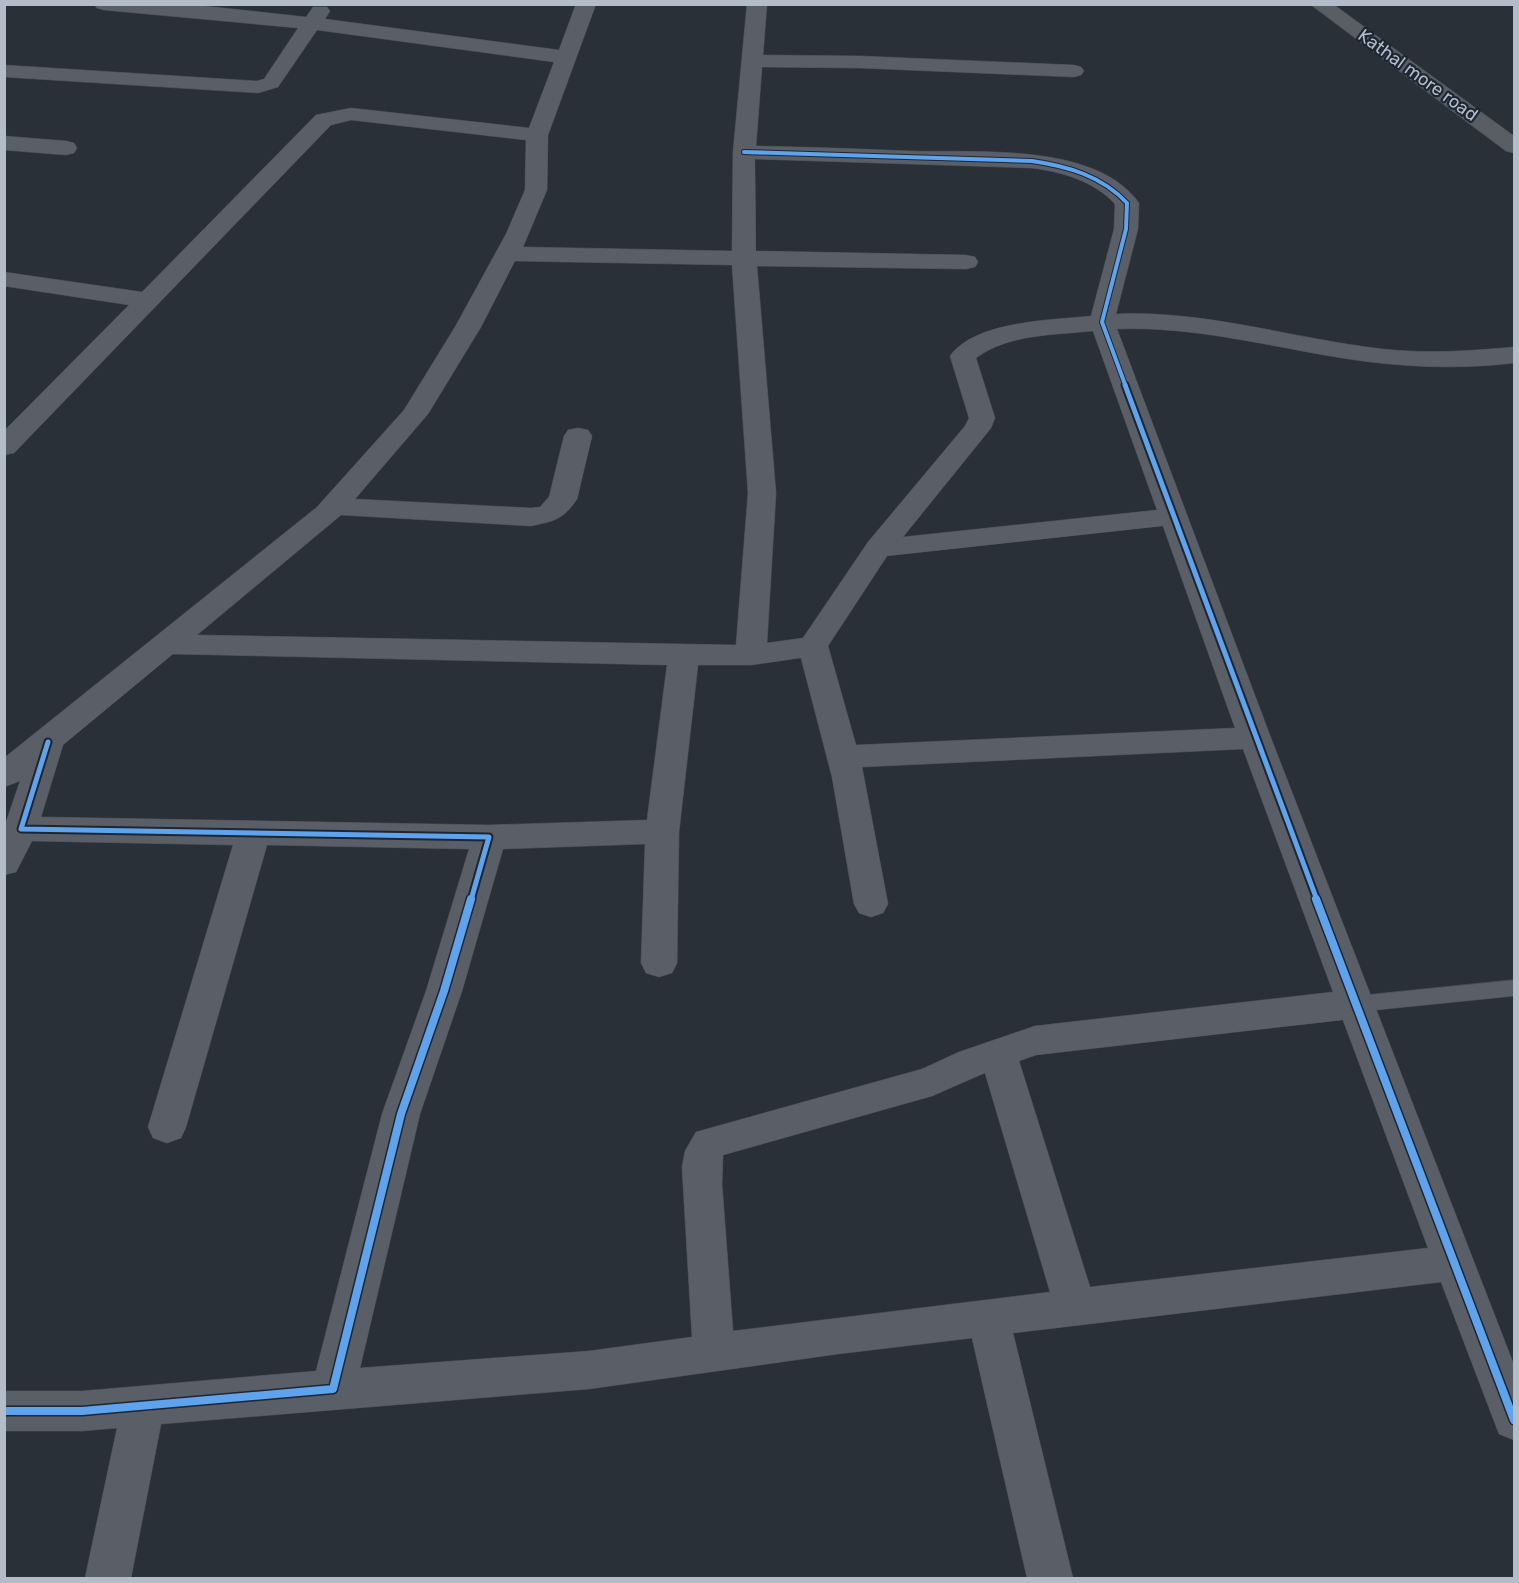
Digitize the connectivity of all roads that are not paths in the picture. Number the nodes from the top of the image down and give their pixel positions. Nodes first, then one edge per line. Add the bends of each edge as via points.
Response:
1 (104, 4) edge
2 (325, 4) edge
3 (586, 4) edge
4 (758, 4) edge
5 (1320, 4) edge
6 (309, 24) junction
7 (566, 57) junction
8 (753, 61) junction
9 (4, 71) edge
10 (1074, 71) dead end
11 (537, 135) junction
12 (4, 143) edge
13 (1515, 146) edge
14 (66, 148) dead end
15 (744, 152) junction
16 (507, 254) junction
17 (744, 259) junction
18 (966, 262) dead end
19 (4, 279) edge
20 (148, 300) junction
21 (1102, 322) junction
22 (1515, 355) edge
23 (16, 420) edge
24 (578, 436) dead end
25 (4, 447) edge
26 (331, 506) junction
27 (1172, 517) junction
28 (878, 548) junction
29 (167, 644) junction
30 (813, 646) junction
31 (684, 656) junction
32 (751, 656) junction
33 (1255, 738) junction
34 (843, 757) junction
35 (20, 758) edge
36 (21, 829) junction
37 (254, 832) junction
38 (662, 832) junction
39 (489, 837) junction
40 (4, 863) edge
41 (871, 904) dead end
42 (659, 963) dead end
43 (1515, 988) edge
44 (1356, 1005) junction
45 (998, 1053) junction
46 (167, 1127) dead end
47 (1454, 1263) junction
48 (1076, 1308) junction
49 (988, 1318) junction
50 (714, 1353) junction
51 (333, 1389) junction
52 (143, 1405) junction
53 (4, 1411) edge
54 (1515, 1420) edge
55 (108, 1578) edge
56 (1050, 1578) edge

1 - 6 street
2 - 6 street
3 - 7 street
4 - 8 street
5 - 13 main road, Kathal more road
6 - 7 street
6 - 9 street via 270,83 258,87
7 - 11 street
8 - 10 street
8 - 15 street
11 - 16 street via 536,190
11 - 20 street via 351,114 324,120
12 - 14 street
15 - 17 street
15 - 21 street via 1032,161 1053,164 1104,184 1123,197 1128,210
16 - 17 street
16 - 26 street via 415,414
17 - 18 street
17 - 32 street via 762,493
19 - 20 street
20 - 23 street
21 - 22 street via 1161,322 1434,361
21 - 27 street
21 - 28 street via 995,335 963,356 982,418 978,428
23 - 25 street
24 - 26 street via 563,499 550,513 531,517
26 - 29 street
27 - 28 street
27 - 33 street
28 - 30 street
29 - 31 street
29 - 35 street
30 - 32 street
30 - 34 street
31 - 32 street
31 - 38 street
33 - 34 street
33 - 44 street
34 - 41 street
35 - 36 street
36 - 37 street
36 - 40 street
37 - 39 street
37 - 46 street
38 - 39 street
38 - 42 street
39 - 51 street via 444,991 401,1114
43 - 44 lane
44 - 45 street via 1035,1041
44 - 47 street
45 - 48 street
45 - 50 street via 932,1081 720,1138 705,1147 702,1184
47 - 48 street
47 - 54 street
48 - 49 street
49 - 50 street
49 - 56 street
50 - 51 street via 589,1370
51 - 52 street
52 - 53 street via 82,1411
52 - 55 street

